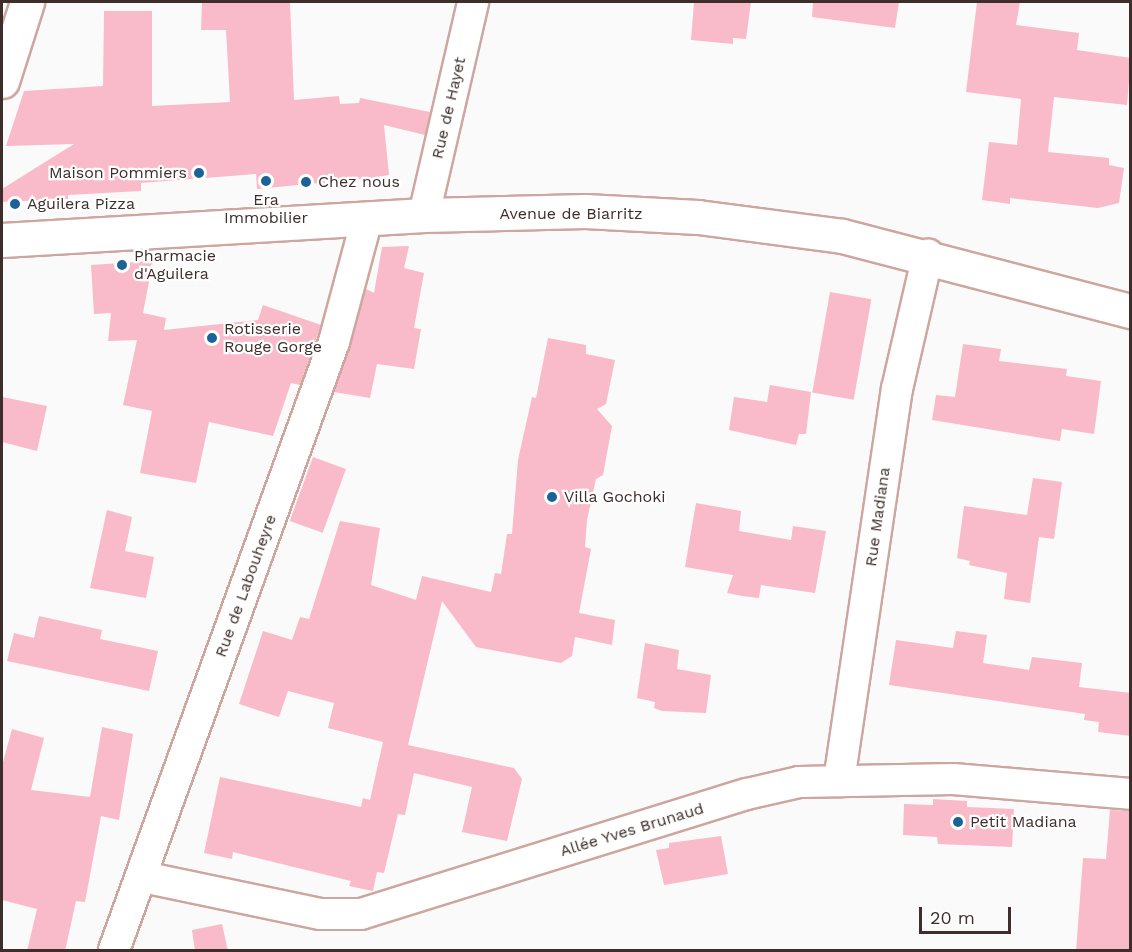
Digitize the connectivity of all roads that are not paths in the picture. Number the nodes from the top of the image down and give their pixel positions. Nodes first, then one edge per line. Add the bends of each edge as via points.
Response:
1 (27, 2) edge
2 (473, 2) edge
3 (2, 81) edge
4 (424, 215) junction
5 (367, 219) junction
6 (2, 240) edge
7 (928, 255) junction
8 (1131, 311) edge
9 (839, 781) junction
10 (1131, 794) edge
11 (143, 877) junction
12 (114, 951) edge

1 - 3 main road
2 - 4 street, Rue de Hayet
4 - 5 main road, Avenue de Biarritz
4 - 7 main road, Avenue de Biarritz via 585,211 698,216 842,236
5 - 6 main road, Avenue de Biarritz
5 - 11 street, Rue de Labouheyre via 334,342
7 - 8 main road, Avenue de Biarritz
7 - 9 street, Rue Madiana via 897,389
9 - 10 street, Allée Yves Brunaud via 952,779
9 - 11 street, Allée Yves Brunaud via 799,782 747,794 361,914 320,914
11 - 12 street, Rue de Labouheyre

